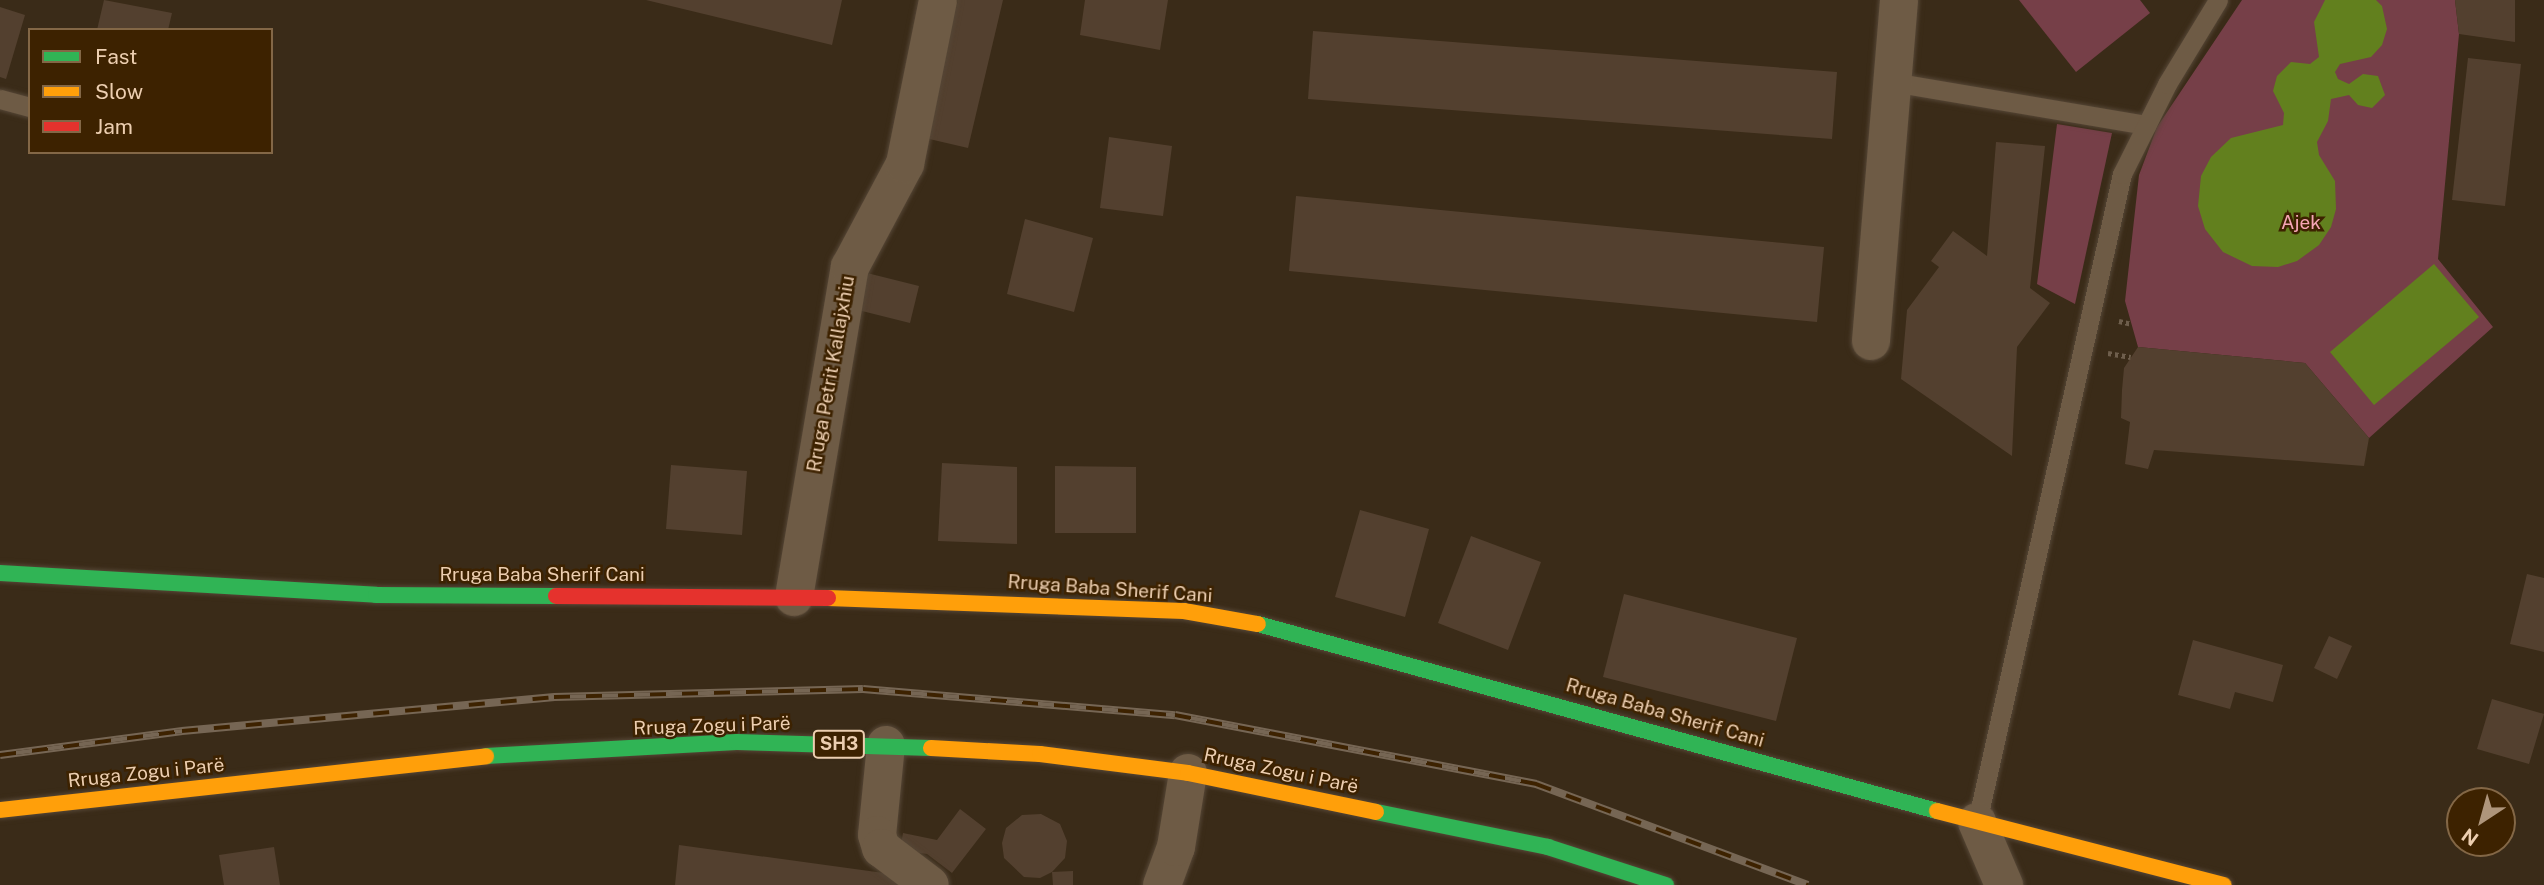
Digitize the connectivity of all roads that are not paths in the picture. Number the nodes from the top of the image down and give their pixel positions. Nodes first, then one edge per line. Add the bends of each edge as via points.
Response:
1 (938, 0) edge
2 (1899, 0) edge
3 (2218, 0) edge
4 (1892, 82) junction
5 (0, 99) edge
6 (28, 106) edge
7 (2146, 125) junction
8 (1871, 341) dead end
9 (0, 573) edge
10 (794, 597) junction
11 (886, 745) junction
12 (1188, 773) junction
13 (0, 810) edge
14 (1977, 822) junction
15 (930, 885) edge
16 (1162, 885) edge
17 (1666, 885) edge
18 (2004, 885) edge
19 (2224, 885) edge

1 - 10 street, Rruga Petrit Kallajxhiu via 905,164 850,267
2 - 4 street
3 - 7 lane
4 - 7 lane
4 - 8 street
5 - 6 lane
7 - 14 lane via 2122,174
9 - 10 street, Rruga Baba Sherif Cani via 376,595
10 - 14 street, Rruga Baba Sherif Cani via 1073,604 1184,611 1260,624
11 - 12 street, Rruga Zogu i Parë / SH3 via 1040,754
11 - 13 street, Rruga Zogu i Parë / SH3 via 737,742 495,755
11 - 15 street via 877,835 881,848
12 - 16 street via 1176,847
12 - 17 street, Rruga Zogu i Parë / SH3 via 1548,847
14 - 18 street
14 - 19 street, Rruga Baba Sherif Cani

